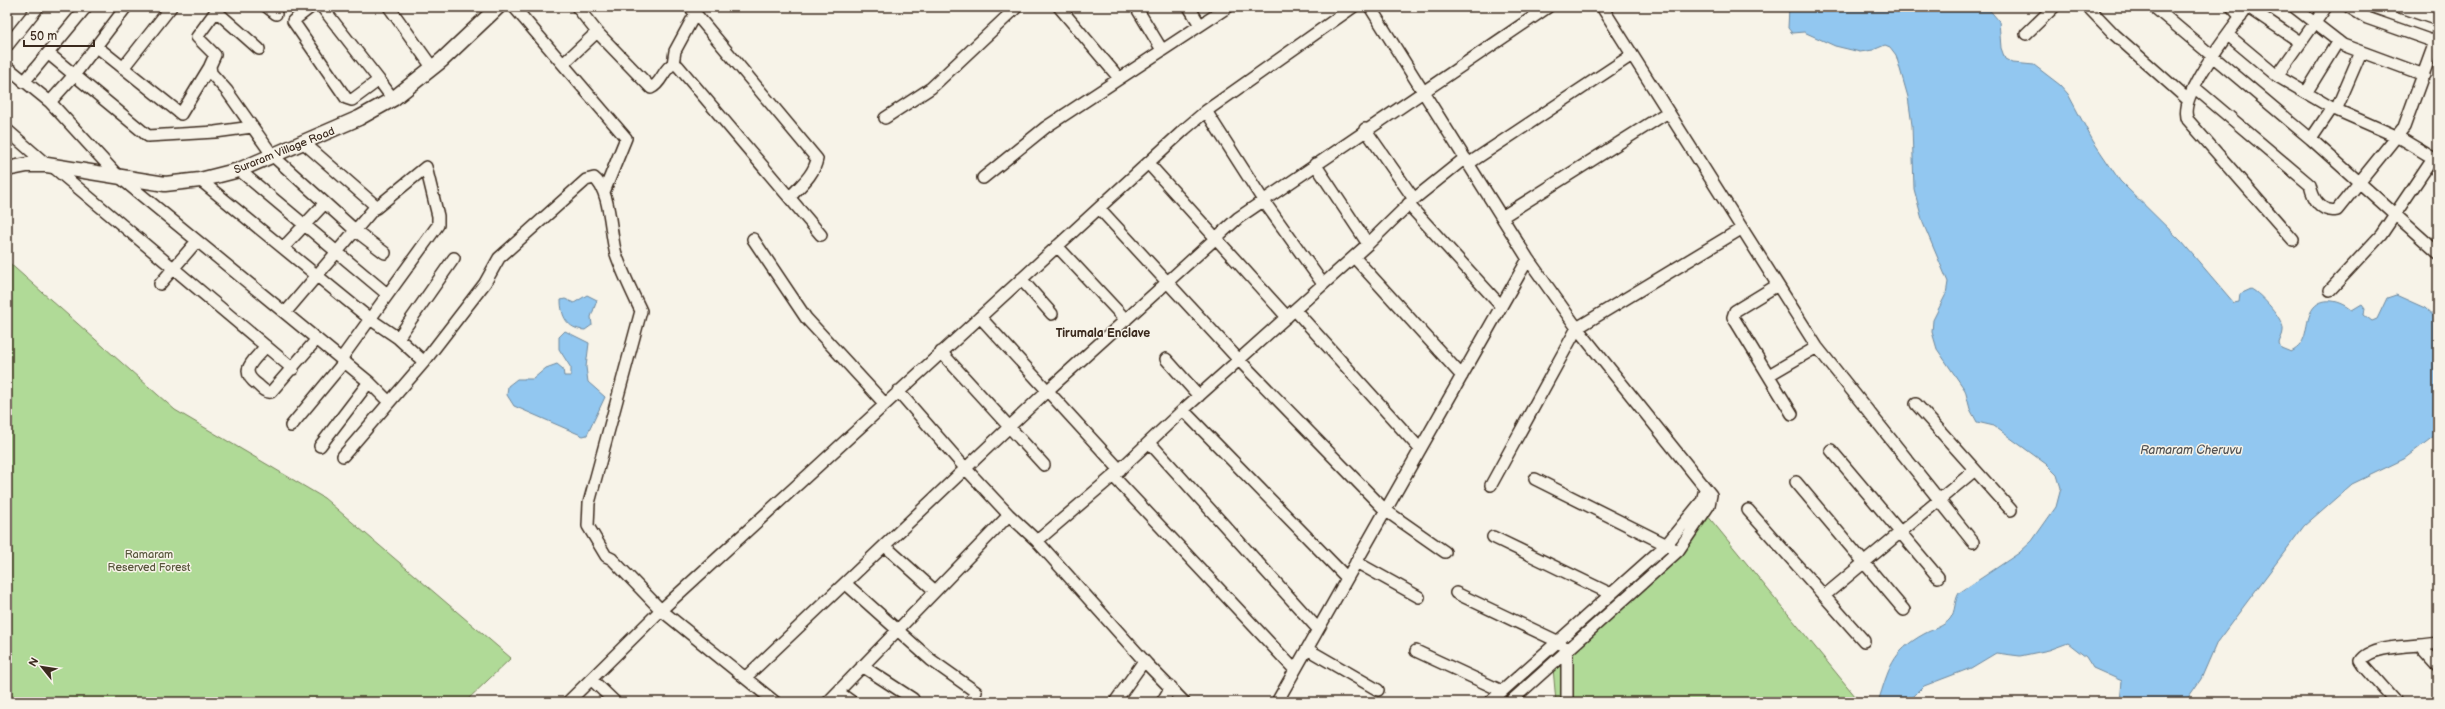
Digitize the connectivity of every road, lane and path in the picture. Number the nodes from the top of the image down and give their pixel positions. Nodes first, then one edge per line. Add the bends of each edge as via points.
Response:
1 (38, 7) edge
2 (86, 7) edge
3 (126, 7) edge
4 (171, 7) edge
5 (267, 7) edge
6 (311, 7) edge
7 (322, 7) edge
8 (389, 7) edge
9 (498, 7) edge
10 (514, 7) edge
11 (576, 7) edge
12 (1017, 7) edge
13 (1059, 7) edge
14 (1136, 7) edge
15 (1189, 7) edge
16 (1228, 7) edge
17 (1353, 7) edge
18 (1370, 7) edge
19 (1548, 7) edge
20 (1602, 7) edge
21 (2054, 7) edge
22 (2088, 7) edge
23 (2154, 7) edge
24 (2232, 7) edge
25 (2294, 7) edge
26 (2326, 7) edge
27 (2349, 7) edge
28 (2400, 7) edge
29 (218, 9) edge
30 (692, 10) edge
31 (276, 14) dead end
32 (2241, 17) junction
33 (2438, 20) edge
34 (2315, 21) junction
35 (1200, 25) junction
36 (597, 32) junction
37 (2026, 34) dead end
38 (2228, 35) junction
39 (2437, 38) edge
40 (2338, 41) junction
41 (2300, 42) junction
42 (7, 46) edge
43 (96, 46) junction
44 (259, 49) dead end
45 (1162, 50) junction
46 (2361, 52) junction
47 (49, 54) junction
48 (1632, 55) junction
49 (2212, 56) junction
50 (563, 64) junction
51 (673, 64) junction
52 (7, 67) edge
53 (432, 67) junction
54 (123, 68) junction
55 (209, 68) junction
56 (75, 74) junction
57 (2424, 75) junction
58 (2277, 76) junction
59 (1119, 78) junction
60 (379, 80) junction
61 (24, 82) junction
62 (2194, 87) junction
63 (1424, 92) junction
64 (2306, 93) junction
65 (393, 99) junction
66 (2187, 99) junction
67 (50, 102) junction
68 (2334, 109) junction
69 (1206, 111) junction
70 (1668, 112) junction
71 (885, 118) dead end
72 (252, 127) junction
73 (1365, 129) junction
74 (7, 130) edge
75 (2398, 138) junction
76 (2311, 139) junction
77 (304, 143) junction
78 (273, 156) junction
79 (2436, 159) edge
80 (1466, 161) junction
81 (1148, 163) junction
82 (1315, 164) junction
83 (50, 166) junction
84 (7, 169) edge
85 (239, 170) junction
86 (117, 175) junction
87 (983, 178) dead end
88 (200, 180) junction
89 (2360, 184) junction
90 (604, 192) junction
91 (790, 197) junction
92 (1263, 200) junction
93 (1411, 201) junction
94 (325, 203) junction
95 (376, 208) junction
96 (1099, 208) junction
97 (2394, 215) junction
98 (1502, 217) junction
99 (304, 225) junction
100 (1741, 229) junction
101 (356, 231) junction
102 (821, 235) dead end
103 (754, 239) dead end
104 (1215, 239) junction
105 (197, 240) junction
106 (2293, 240) dead end
107 (1368, 244) junction
108 (1057, 246) junction
109 (283, 248) junction
110 (337, 252) junction
111 (385, 253) dead end
112 (2438, 253) edge
113 (1354, 257) junction
114 (454, 258) dead end
115 (1528, 259) junction
116 (174, 268) junction
117 (317, 276) junction
118 (1021, 279) junction
119 (1168, 282) junction
120 (160, 284) dead end
121 (1324, 284) junction
122 (1776, 286) junction
123 (2330, 290) dead end
124 (388, 294) junction
125 (1501, 306) junction
126 (285, 313) junction
127 (1291, 313) junction
128 (1052, 314) dead end
129 (980, 317) junction
130 (370, 319) junction
131 (1126, 320) junction
132 (1577, 328) junction
133 (398, 338) junction
134 (317, 339) junction
135 (266, 346) junction
136 (1817, 348) junction
137 (941, 352) junction
138 (1166, 359) dead end
139 (1239, 360) junction
140 (342, 361) junction
141 (424, 362) junction
142 (293, 369) junction
143 (1769, 375) junction
144 (1462, 376) junction
145 (369, 382) junction
146 (898, 391) junction
147 (1047, 391) junction
148 (1199, 396) junction
149 (389, 402) junction
150 (884, 403) junction
151 (1916, 404) dead end
152 (1183, 410) junction
153 (1792, 414) dead end
154 (291, 426) dead end
155 (1009, 427) junction
156 (1149, 442) junction
157 (320, 446) dead end
158 (1420, 449) junction
159 (1831, 450) dead end
160 (343, 456) dead end
161 (1044, 465) dead end
162 (966, 469) junction
163 (1975, 470) junction
164 (1116, 473) junction
165 (1535, 479) dead end
166 (1796, 482) dead end
167 (1491, 485) dead end
168 (1705, 489) junction
169 (1938, 499) junction
170 (1385, 510) junction
171 (1748, 510) dead end
172 (2011, 510) dead end
173 (1009, 515) junction
174 (1900, 532) junction
175 (1493, 537) dead end
176 (1037, 540) junction
177 (1973, 542) dead end
178 (1666, 545) junction
179 (885, 546) junction
180 (1678, 551) junction
181 (1446, 552) dead end
182 (1356, 562) junction
183 (1863, 562) junction
184 (1938, 577) dead end
185 (1347, 578) junction
186 (845, 583) junction
187 (935, 591) junction
188 (1456, 593) dead end
189 (1611, 594) junction
190 (1824, 596) junction
191 (1419, 598) dead end
192 (661, 610) junction
193 (1904, 610) dead end
194 (1318, 629) junction
195 (897, 630) junction
196 (1557, 641) junction
197 (1864, 641) dead end
198 (2438, 643) edge
199 (2420, 646) junction
200 (1307, 648) junction
201 (1567, 648) junction
202 (1416, 651) dead end
203 (1144, 660) junction
204 (862, 666) junction
205 (2438, 666) edge
206 (1295, 670) junction
207 (746, 677) junction
208 (591, 679) junction
209 (1171, 687) junction
210 (1378, 690) dead end
211 (1502, 691) junction
212 (838, 692) junction
213 (913, 700) dead end
214 (568, 702) edge
215 (615, 702) edge
216 (775, 702) edge
217 (828, 702) edge
218 (852, 702) edge
219 (970, 702) edge
220 (1114, 702) edge
221 (1162, 702) edge
222 (1184, 702) edge
223 (1277, 702) edge
224 (1490, 702) edge
225 (1510, 702) edge
226 (1567, 702) edge
227 (2396, 702) edge

1 - 42 street
2 - 47 street
3 - 43 street
4 - 54 street
5 - 31 street
6 - 60 street via 293,21 346,98 352,100
7 - 60 street
8 - 53 street
9 - 53 main road, Suraram Village Road
10 - 50 street
11 - 36 street
12 - 71 street via 931,88
13 - 59 street
14 - 45 street
15 - 35 street
16 - 35 street
17 - 69 street
18 - 63 street
19 - 63 street
20 - 48 street
21 - 37 street
22 - 66 street via 2115,35
23 - 49 street
24 - 32 street
25 - 34 street
26 - 34 street
27 - 39 street via 2367,18
28 - 33 street
29 - 44 street
29 - 55 street via 197,37 215,55
30 - 51 street via 675,51
30 - 91 street via 817,158 808,178
32 - 38 street
32 - 41 street via 2248,7
34 - 40 street
34 - 41 street
35 - 45 street
36 - 50 street
36 - 51 street via 651,88 657,85 668,66
38 - 49 street
38 - 58 street
39 - 57 street
40 - 46 street via 2343,46
40 - 64 street
41 - 58 street
43 - 54 street
43 - 56 street
45 - 59 street
46 - 57 street
46 - 68 street
47 - 56 street
47 - 61 street
48 - 70 street
48 - 80 street
49 - 62 street
49 - 76 street
50 - 90 street via 626,138
51 - 91 street via 678,66
52 - 61 street
53 - 65 main road, Suraram Village Road
54 - 55 street via 181,114
55 - 72 street
56 - 67 street
56 - 72 street via 148,136
57 - 75 street
58 - 64 street
59 - 87 street via 1046,127
60 - 65 street
61 - 67 street
62 - 66 street
62 - 89 street via 2310,185 2313,197 2322,207 2337,210
63 - 73 street
63 - 80 street
64 - 68 street
65 - 77 main road, Suraram Village Road
66 - 106 street via 2184,110 2188,120
67 - 86 street
68 - 75 street
68 - 76 street
69 - 81 street
69 - 92 street
70 - 98 street
70 - 100 street
72 - 78 street
73 - 82 street
73 - 93 street
74 - 83 street
75 - 79 street
75 - 89 street
76 - 89 street
77 - 78 main road, Suraram Village Road
77 - 95 street via 376,204
78 - 85 main road, Suraram Village Road
78 - 94 street
79 - 97 street
80 - 93 street
80 - 98 street
81 - 96 street
81 - 104 street
82 - 92 street
82 - 107 street
83 - 84 main road, Suraram Village Road via 27,165
83 - 86 main road, Suraram Village Road
83 - 116 street
85 - 88 main road, Suraram Village Road
85 - 99 street
86 - 88 main road, Suraram Village Road via 165,184
86 - 105 street
88 - 109 street
89 - 97 street
90 - 141 street via 594,178 586,180 499,258 485,283
90 - 192 street via 616,253 627,284 641,311 589,503 588,526 606,556 612,559
91 - 102 street
92 - 104 street
92 - 121 street
93 - 107 street
93 - 125 street
94 - 99 street
94 - 101 street
95 - 101 street
95 - 124 street via 426,167 438,225
96 - 108 street
96 - 119 street
97 - 112 street
97 - 123 street via 2373,244
98 - 115 street
99 - 109 street
99 - 110 street
100 - 122 street
100 - 132 street
101 - 110 street
101 - 111 street
103 - 150 street via 806,318
104 - 119 street
104 - 127 street
105 - 116 street
105 - 126 street
107 - 113 street
108 - 118 street
108 - 131 street
109 - 117 street
110 - 117 street
110 - 124 street
113 - 121 street
113 - 144 street
114 - 133 street
115 - 125 street
115 - 132 street
116 - 120 street
116 - 135 street
117 - 126 street
117 - 130 street
118 - 128 street
118 - 129 street
119 - 131 street
119 - 139 street
121 - 127 street
122 - 136 street
122 - 143 street via 1735,311 1733,317
124 - 130 street
125 - 144 street
126 - 134 street
127 - 139 street
127 - 158 street
129 - 137 street
129 - 147 street
130 - 133 street
130 - 140 street
131 - 147 street
132 - 167 street
132 - 168 street
133 - 141 street
134 - 140 street
134 - 142 street
135 - 142 street
135 - 142 street via 249,367 248,378 268,392 272,392
136 - 143 street
136 - 169 street
137 - 146 street
137 - 155 street
138 - 148 street
139 - 148 street
139 - 170 street
140 - 145 street
140 - 154 street
141 - 149 street
143 - 153 street
144 - 158 street
145 - 149 street
145 - 157 street
146 - 150 street
146 - 162 street
147 - 155 street
147 - 164 street
148 - 152 street
149 - 160 street
150 - 192 street
151 - 163 street
152 - 156 street
152 - 185 street
155 - 161 street
155 - 162 street
156 - 164 street
156 - 194 street
158 - 170 street
159 - 174 street
162 - 173 street
162 - 179 street
163 - 169 street
163 - 172 street
164 - 176 street
164 - 206 street
165 - 178 street
166 - 183 street
168 - 178 street via 1702,501
168 - 180 street via 1711,495 1709,505
169 - 174 street
169 - 177 street
170 - 181 street
170 - 182 street
171 - 190 street
173 - 176 street
173 - 187 street
174 - 183 street
174 - 184 street
175 - 189 street
176 - 203 street
178 - 180 street
178 - 189 street
179 - 186 street
179 - 187 street
180 - 201 street
182 - 185 street
182 - 191 street
183 - 190 street
183 - 193 street
185 - 194 street
186 - 195 street
186 - 207 street
187 - 195 street
188 - 196 street
189 - 196 street
190 - 197 street
192 - 207 street
192 - 208 street
194 - 200 street
195 - 204 street
195 - 219 street via 931,660 976,692
196 - 201 street
196 - 211 street
198 - 199 street
199 - 205 street
199 - 227 street via 2379,649 2365,655 2361,661
200 - 206 street
200 - 210 street
201 - 225 street
201 - 226 street
202 - 211 street
203 - 209 street
203 - 220 street
204 - 212 street
204 - 213 street
206 - 223 street
207 - 216 street
208 - 214 street
208 - 215 street
209 - 221 street
209 - 222 street
211 - 224 street
212 - 217 street
212 - 218 street

